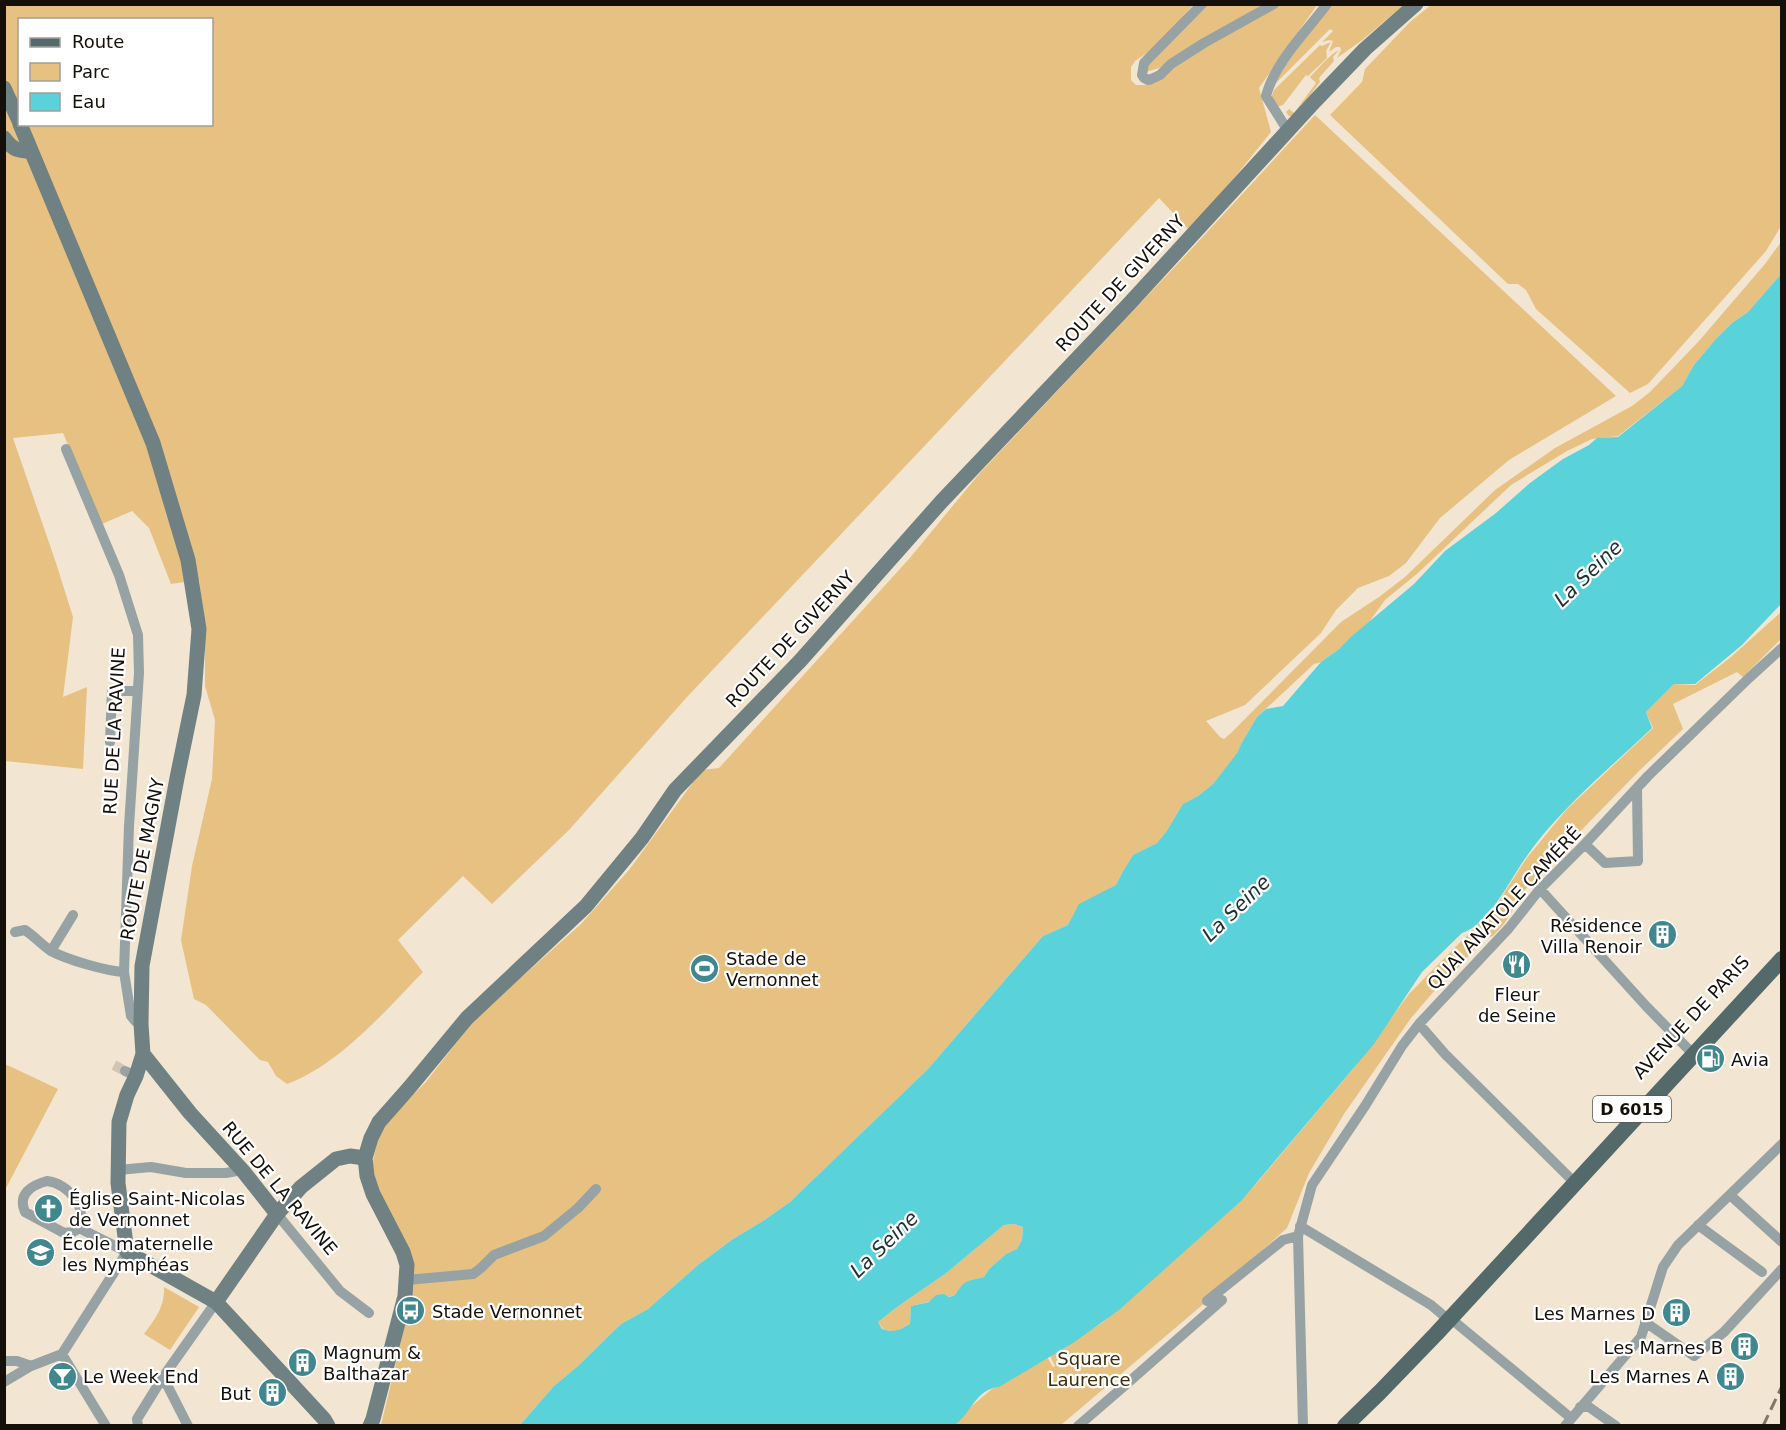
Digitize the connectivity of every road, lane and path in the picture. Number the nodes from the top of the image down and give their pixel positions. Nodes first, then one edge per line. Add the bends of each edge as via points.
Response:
1 (1202, 4) edge
2 (1275, 4) edge
3 (1327, 4) edge
4 (1416, 4) edge
5 (4, 88) edge
6 (18, 120) edge
7 (21, 127) edge
8 (1288, 131) junction
9 (5, 138) edge
10 (31, 151) junction
11 (66, 449) dead end
12 (1782, 648) edge
13 (138, 691) junction
14 (110, 742) dead end
15 (1637, 788) junction
16 (1585, 844) junction
17 (1540, 890) junction
18 (73, 915) dead end
19 (15, 932) dead end
20 (1782, 947) edge
21 (51, 951) junction
22 (1782, 959) edge
23 (124, 972) junction
24 (141, 1024) junction
25 (1419, 1024) junction
26 (1691, 1052) junction
27 (143, 1054) junction
28 (1782, 1144) edge
29 (365, 1158) junction
30 (118, 1170) junction
31 (242, 1170) junction
32 (1572, 1180) junction
33 (596, 1189) dead end
34 (1730, 1195) junction
35 (277, 1214) junction
36 (1698, 1225) junction
37 (79, 1228) junction
38 (1299, 1231) junction
39 (1782, 1242) edge
40 (127, 1252) junction
41 (1782, 1269) edge
42 (1762, 1272) dead end
43 (407, 1280) junction
44 (216, 1302) junction
45 (369, 1313) dead end
46 (1450, 1318) junction
47 (1645, 1322) junction
48 (62, 1354) junction
49 (4, 1361) edge
50 (31, 1366) junction
51 (163, 1377) junction
52 (4, 1382) edge
53 (1580, 1407) junction
54 (1568, 1422) edge
55 (106, 1425) edge
56 (138, 1425) edge
57 (188, 1425) edge
58 (328, 1425) edge
59 (370, 1425) edge
60 (1077, 1425) edge
61 (1305, 1425) edge
62 (1345, 1425) edge
63 (1616, 1425) edge

1 - 2 street via 1144,63 1144,78 1160,75 1204,43
3 - 8 street via 1270,82 1266,96
4 - 8 main road, ROUTE DE GIVERNY via 1365,49
5 - 6 main road, ROUTE DE MAGNY
7 - 9 main road via 16,138
7 - 10 main road, ROUTE DE MAGNY
8 - 29 main road, ROUTE DE GIVERNY via 941,501 800,661 675,790 642,838 586,906 467,1018 379,1122
9 - 10 main road via 9,146
10 - 24 main road, ROUTE DE MAGNY via 153,443 188,560 199,629 194,695 142,966
11 - 13 street, RUE DE LA RAVINE via 119,575 138,635
12 - 15 street, QUAI ANATOLE CAMÉRÉ
13 - 14 street via 112,691
13 - 23 street, RUE DE LA RAVINE
15 - 16 street, QUAI ANATOLE CAMÉRÉ
15 - 16 street via 1638,861 1605,863
16 - 17 street, QUAI ANATOLE CAMÉRÉ
17 - 25 street, QUAI ANATOLE CAMÉRÉ
17 - 26 street
18 - 21 street
19 - 21 street via 26,930
20 - 26 main road, AVENUE DE PARIS / D 6015
21 - 23 street via 99,968
22 - 26 main road, AVENUE DE PARIS / D 6015
23 - 24 street, RUE DE LA RAVINE via 131,1016
24 - 27 main road, ROUTE DE MAGNY
25 - 32 street
25 - 38 street, QUAI ANATOLE CAMÉRÉ via 1312,1185
26 - 32 main road, AVENUE DE PARIS / D 6015
27 - 30 main road via 131,1073 119,1122
27 - 31 main road, RUE DE LA RAVINE
28 - 34 street
29 - 35 main road via 336,1159 301,1187
29 - 43 main road via 373,1194 403,1252
30 - 31 street
30 - 40 main road
31 - 35 main road, RUE DE LA RAVINE
32 - 46 main road, AVENUE DE PARIS / D 6015
33 - 43 street via 544,1236 494,1255 473,1274
34 - 36 street
34 - 39 street
35 - 44 main road
35 - 45 street, RUE DE LA RAVINE via 340,1291
36 - 42 street
36 - 47 street via 1663,1268
37 - 37 street via 79,1206 70,1191 47,1181 30,1187 22,1204 25,1212 64,1233
37 - 40 street
38 - 46 street
38 - 60 street via 1206,1301 1222,1300
38 - 61 street, QUAI ANATOLE CAMÉRÉ
40 - 44 main road
40 - 48 street
41 - 47 street via 1724,1332 1694,1356
43 - 59 main road
44 - 51 street
44 - 58 main road
46 - 54 street
46 - 62 main road, AVENUE DE PARIS / D 6015
47 - 53 street via 1641,1337
48 - 50 street
48 - 55 street
49 - 50 street
50 - 52 street
51 - 56 street via 136,1419
51 - 57 street
53 - 54 street
53 - 63 street via 1589,1407

